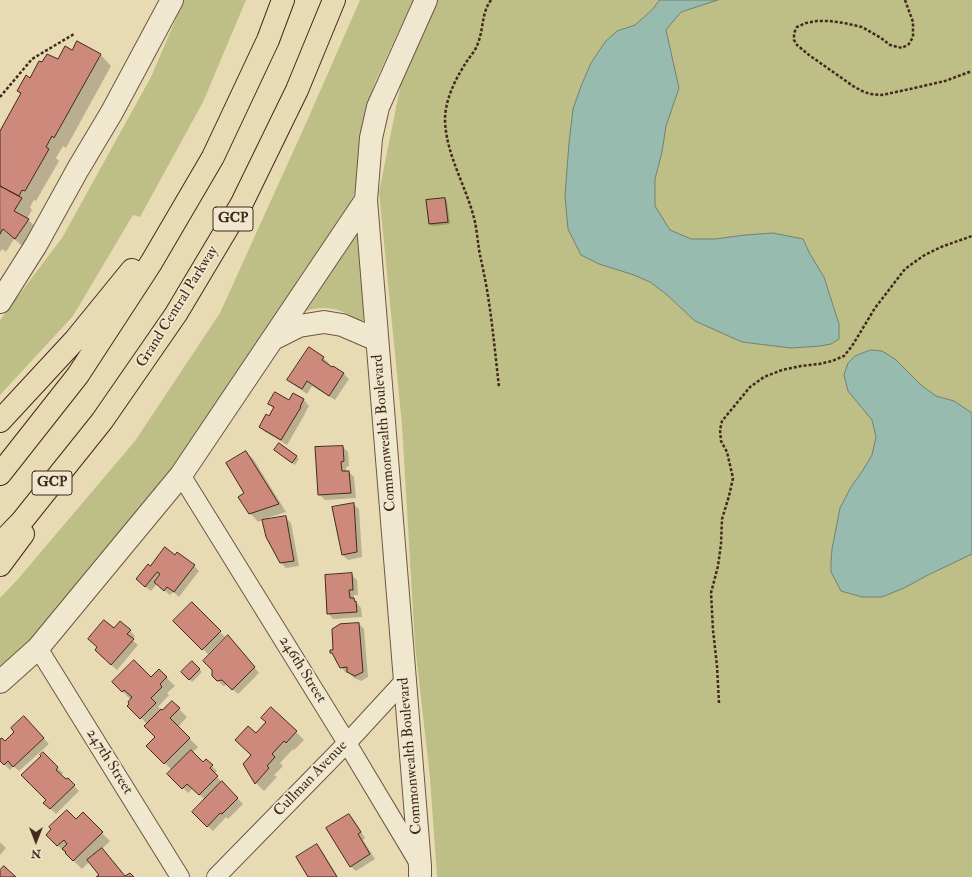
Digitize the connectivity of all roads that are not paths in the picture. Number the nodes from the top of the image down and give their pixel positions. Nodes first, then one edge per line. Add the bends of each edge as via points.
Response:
1 (172, 0) edge
2 (283, 0) edge
3 (334, 0) edge
4 (426, 0) edge
5 (213, 156) junction
6 (366, 200) junction
7 (0, 302) edge
8 (272, 340) junction
9 (377, 340) junction
10 (0, 421) edge
11 (102, 421) junction
12 (0, 474) edge
13 (181, 475) junction
14 (0, 544) edge
15 (0, 565) edge
16 (38, 648) junction
17 (405, 680) junction
18 (0, 682) edge
19 (347, 743) junction
20 (420, 871) edge
21 (180, 877) edge
22 (216, 877) edge

1 - 7 street via 112,112 36,245
2 - 5 highway via 268,40
3 - 11 highway, Grand Central Parkway / GCP via 297,90 240,205 176,314
4 - 6 street, Commonwealth Boulevard via 378,107
5 - 10 highway via 139,262 74,340
5 - 12 highway via 151,263 78,374
6 - 8 street
6 - 9 street, Commonwealth Boulevard
8 - 9 street via 299,326 324,322 342,325
8 - 13 street
9 - 17 street, Commonwealth Boulevard
11 - 14 highway, Grand Central Parkway / GCP via 22,521
11 - 15 highway via 47,503
13 - 16 street
13 - 19 street, 246th Street
16 - 18 street
16 - 21 street, 247th Street
17 - 19 street, Cullman Avenue
17 - 20 street, Commonwealth Boulevard
19 - 20 street, 246th Street
19 - 22 street, Cullman Avenue

